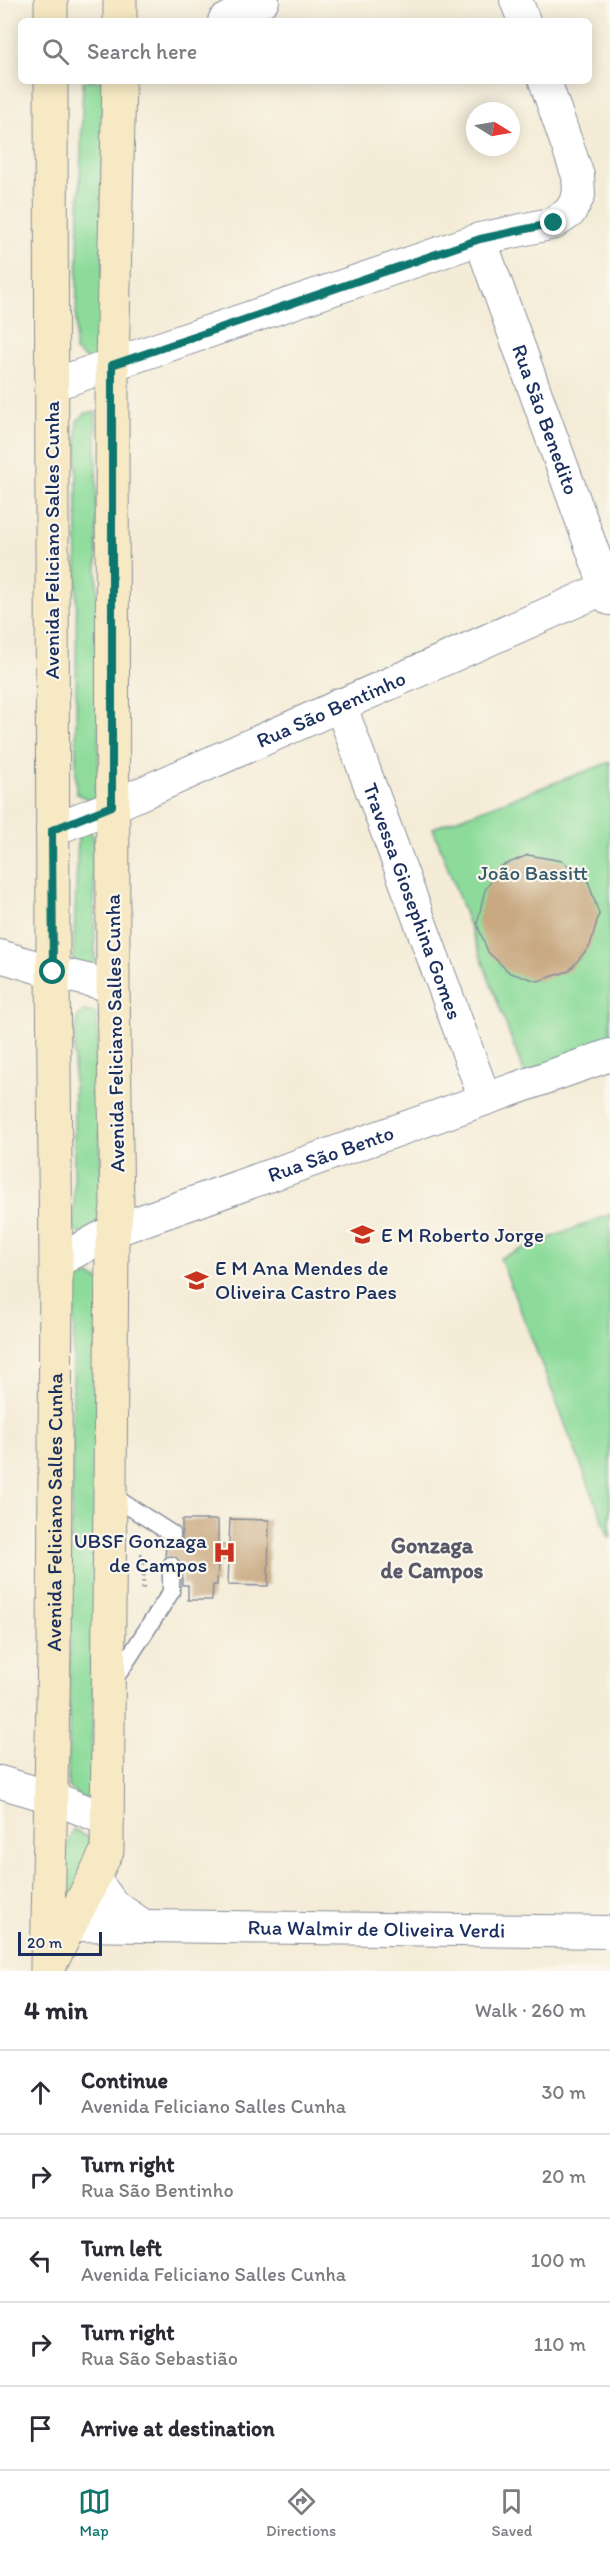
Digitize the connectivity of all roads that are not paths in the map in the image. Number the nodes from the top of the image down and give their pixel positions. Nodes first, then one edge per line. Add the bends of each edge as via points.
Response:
1 (51, 0) edge
2 (120, 0) edge
3 (263, 0) edge
4 (516, 0) edge
5 (51, 18) edge
6 (120, 18) edge
7 (230, 18) edge
8 (523, 18) edge
9 (51, 84) edge
10 (119, 84) edge
11 (546, 84) edge
12 (480, 239) junction
13 (112, 365) junction
14 (52, 385) junction
15 (608, 591) edge
16 (340, 704) junction
17 (112, 806) junction
18 (52, 830) junction
19 (0, 956) edge
20 (53, 972) junction
21 (113, 986) junction
22 (610, 1055) edge
23 (485, 1099) junction
24 (112, 1231) junction
25 (56, 1262) junction
26 (111, 1495) junction
27 (172, 1539) dead end
28 (171, 1565) dead end
29 (109, 1688) junction
30 (0, 1782) edge
31 (51, 1797) junction
32 (108, 1820) junction
33 (94, 1879) junction
34 (60, 1918) junction
35 (144, 1926) junction
36 (610, 1932) edge
37 (47, 1971) edge

1 - 5 main road
2 - 6 main road
3 - 7 street
4 - 8 street
9 - 14 main road, Avenida Feliciano Salles Cunha
10 - 13 main road, Avenida Feliciano Salles Cunha
11 - 12 street via 578,176 579,195 570,212 554,223
12 - 13 street
12 - 15 street, Rua São Benedito
13 - 14 street
13 - 17 main road, Avenida Feliciano Salles Cunha
14 - 18 main road, Avenida Feliciano Salles Cunha
15 - 16 street, Rua São Bentinho
16 - 17 street, Rua São Bentinho
16 - 23 street, Travessa Giosephina Gomes
17 - 18 street, Rua São Bentinho
17 - 21 main road, Avenida Feliciano Salles Cunha
18 - 20 main road, Avenida Feliciano Salles Cunha
19 - 20 street
20 - 21 street
20 - 25 main road, Avenida Feliciano Salles Cunha
21 - 24 main road, Avenida Feliciano Salles Cunha via 117,1207
22 - 23 street, Rua São Bento
23 - 24 street, Rua São Bento
24 - 25 street, Rua São Bento
24 - 26 main road, Avenida Feliciano Salles Cunha
25 - 31 main road, Avenida Feliciano Salles Cunha
26 - 27 lane via 172,1534
26 - 29 main road, Avenida Feliciano Salles Cunha
28 - 29 lane via 171,1592
29 - 32 main road, Avenida Feliciano Salles Cunha
30 - 31 street
31 - 32 street
31 - 34 main road, Avenida Feliciano Salles Cunha
32 - 33 main road, Avenida Feliciano Salles Cunha via 107,1851
33 - 34 main road, Avenida Feliciano Salles Cunha
33 - 35 street via 112,1905
34 - 35 street, Rua Walmir de Oliveira Verdi
34 - 37 main road, Avenida Feliciano Salles Cunha
35 - 36 street, Rua Walmir de Oliveira Verdi

